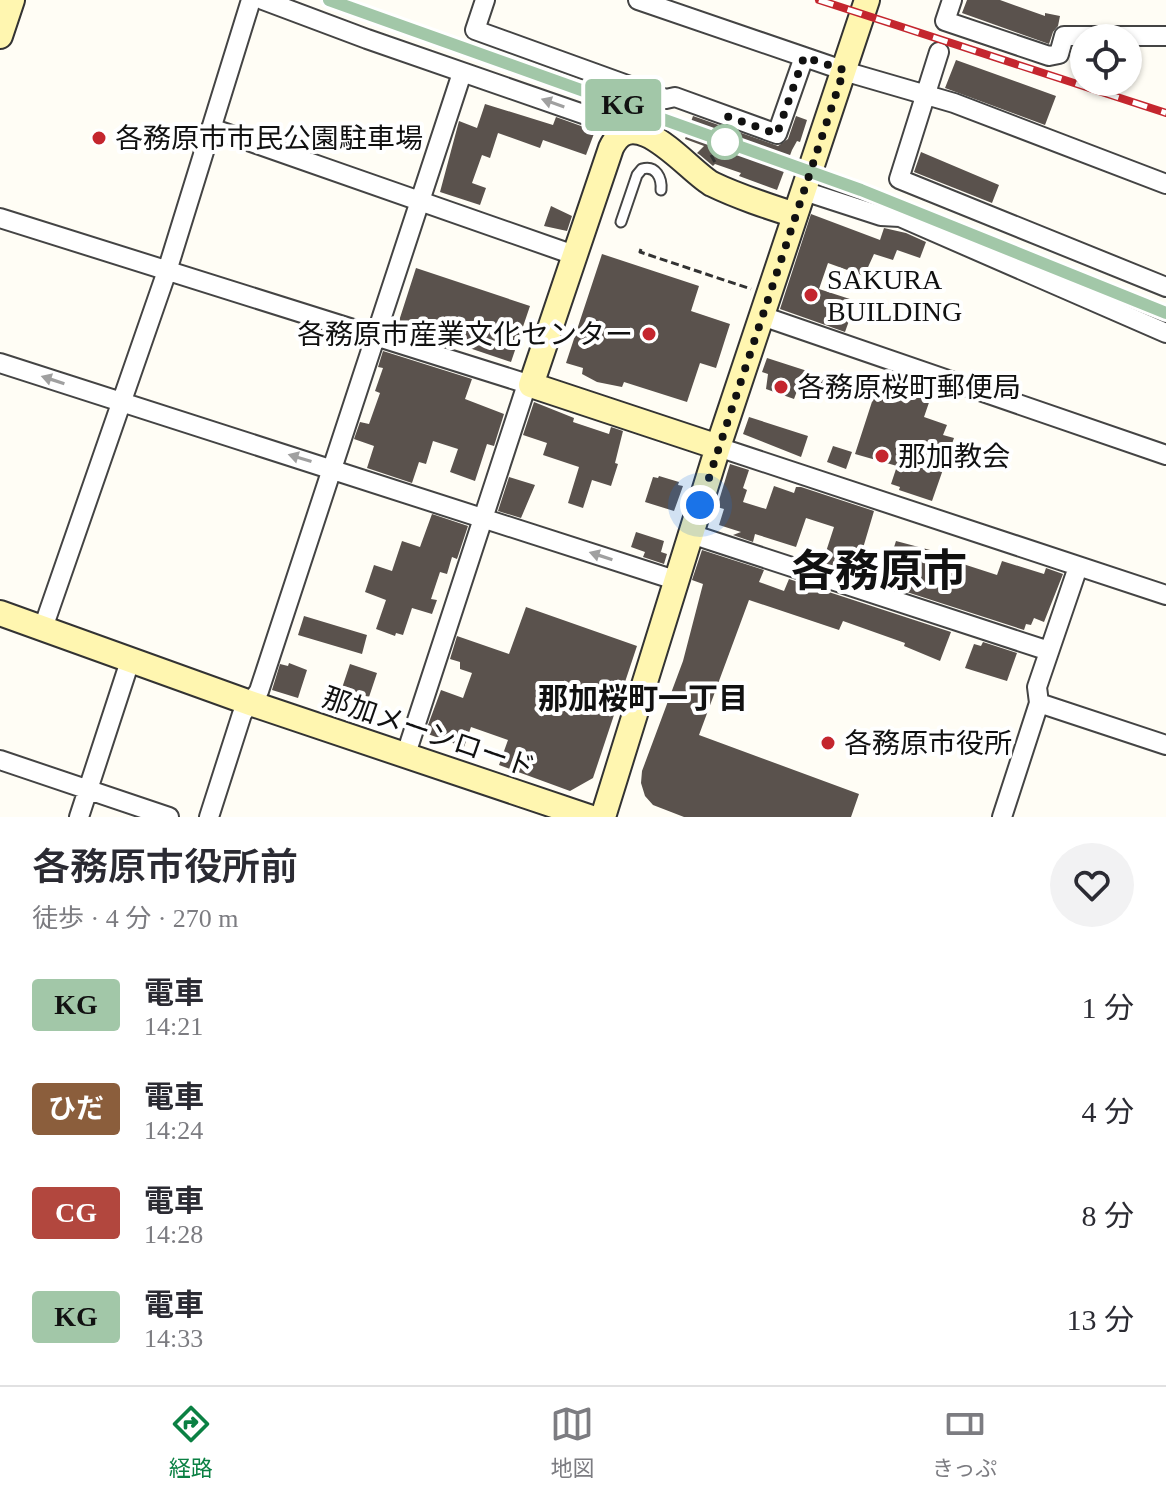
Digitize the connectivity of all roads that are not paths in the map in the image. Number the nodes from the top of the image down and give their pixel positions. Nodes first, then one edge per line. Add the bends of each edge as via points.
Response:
1 (12, 0) edge
2 (251, 0) edge
3 (263, 0) edge
4 (485, 0) edge
5 (638, 0) edge
6 (867, 0) edge
7 (952, 0) edge
8 (0, 36) edge
9 (1166, 36) edge
10 (939, 52) dead end
11 (804, 57) junction
12 (844, 70) junction
13 (462, 73) junction
14 (926, 95) junction
15 (211, 128) junction
16 (625, 133) junction
17 (1166, 184) edge
18 (661, 190) dead end
19 (804, 191) junction
20 (419, 203) junction
21 (795, 215) junction
22 (0, 218) edge
23 (621, 222) dead end
24 (574, 255) junction
25 (167, 271) junction
26 (1166, 287) edge
27 (765, 306) junction
28 (1166, 333) edge
29 (374, 336) junction
30 (0, 363) edge
31 (529, 385) junction
32 (121, 402) junction
33 (718, 447) junction
34 (1166, 455) edge
35 (330, 468) junction
36 (485, 519) junction
37 (691, 534) junction
38 (1078, 567) junction
39 (675, 580) junction
40 (1166, 595) edge
41 (0, 613) edge
42 (43, 628) junction
43 (1049, 651) junction
44 (130, 661) junction
45 (250, 703) junction
46 (1039, 703) junction
47 (1166, 745) edge
48 (406, 754) junction
49 (0, 760) edge
50 (87, 790) junction
51 (79, 817) edge
52 (169, 817) edge
53 (209, 817) edge
54 (589, 817) edge
55 (603, 817) edge
56 (1002, 817) edge

1 - 8 street
2 - 15 street
3 - 13 street
4 - 11 street via 475,30 777,134
5 - 11 street
6 - 12 street
7 - 9 street via 945,21 1049,56 1059,54 1064,36
10 - 14 street
11 - 12 street
12 - 14 street
12 - 19 street
16 -> 13 street
13 - 20 street
14 - 17 street
14 - 26 street via 899,179
15 - 20 street
15 - 25 street
16 - 21 street via 651,137 709,182
16 - 24 street via 611,148
18 - 23 lane via 656,172 642,169
19 - 21 street
19 - 28 street via 881,216 900,217
20 - 24 street
20 - 29 street
21 - 27 street
22 - 25 street
24 - 31 street
25 - 29 street
25 - 32 street
27 - 33 street
27 - 34 street
29 - 31 street
29 - 35 street
32 -> 30 street
31 - 33 street
31 - 36 street
35 -> 32 street
32 - 42 street
33 - 37 street
33 - 38 street
35 - 36 street
35 - 45 street via 259,691
39 -> 36 street
36 - 48 street
37 - 39 street
37 - 43 street
38 - 40 street
38 - 43 street
39 - 55 street
41 - 42 street
42 - 44 street, 那加メーンロード
43 - 46 street via 1037,687
44 - 45 street, 那加メーンロード
44 - 50 street
45 - 48 street, 那加メーンロード
45 - 53 street
46 - 47 street
46 - 56 street
48 - 54 street, 那加メーンロード
49 - 50 street
50 - 51 street
50 - 52 street

